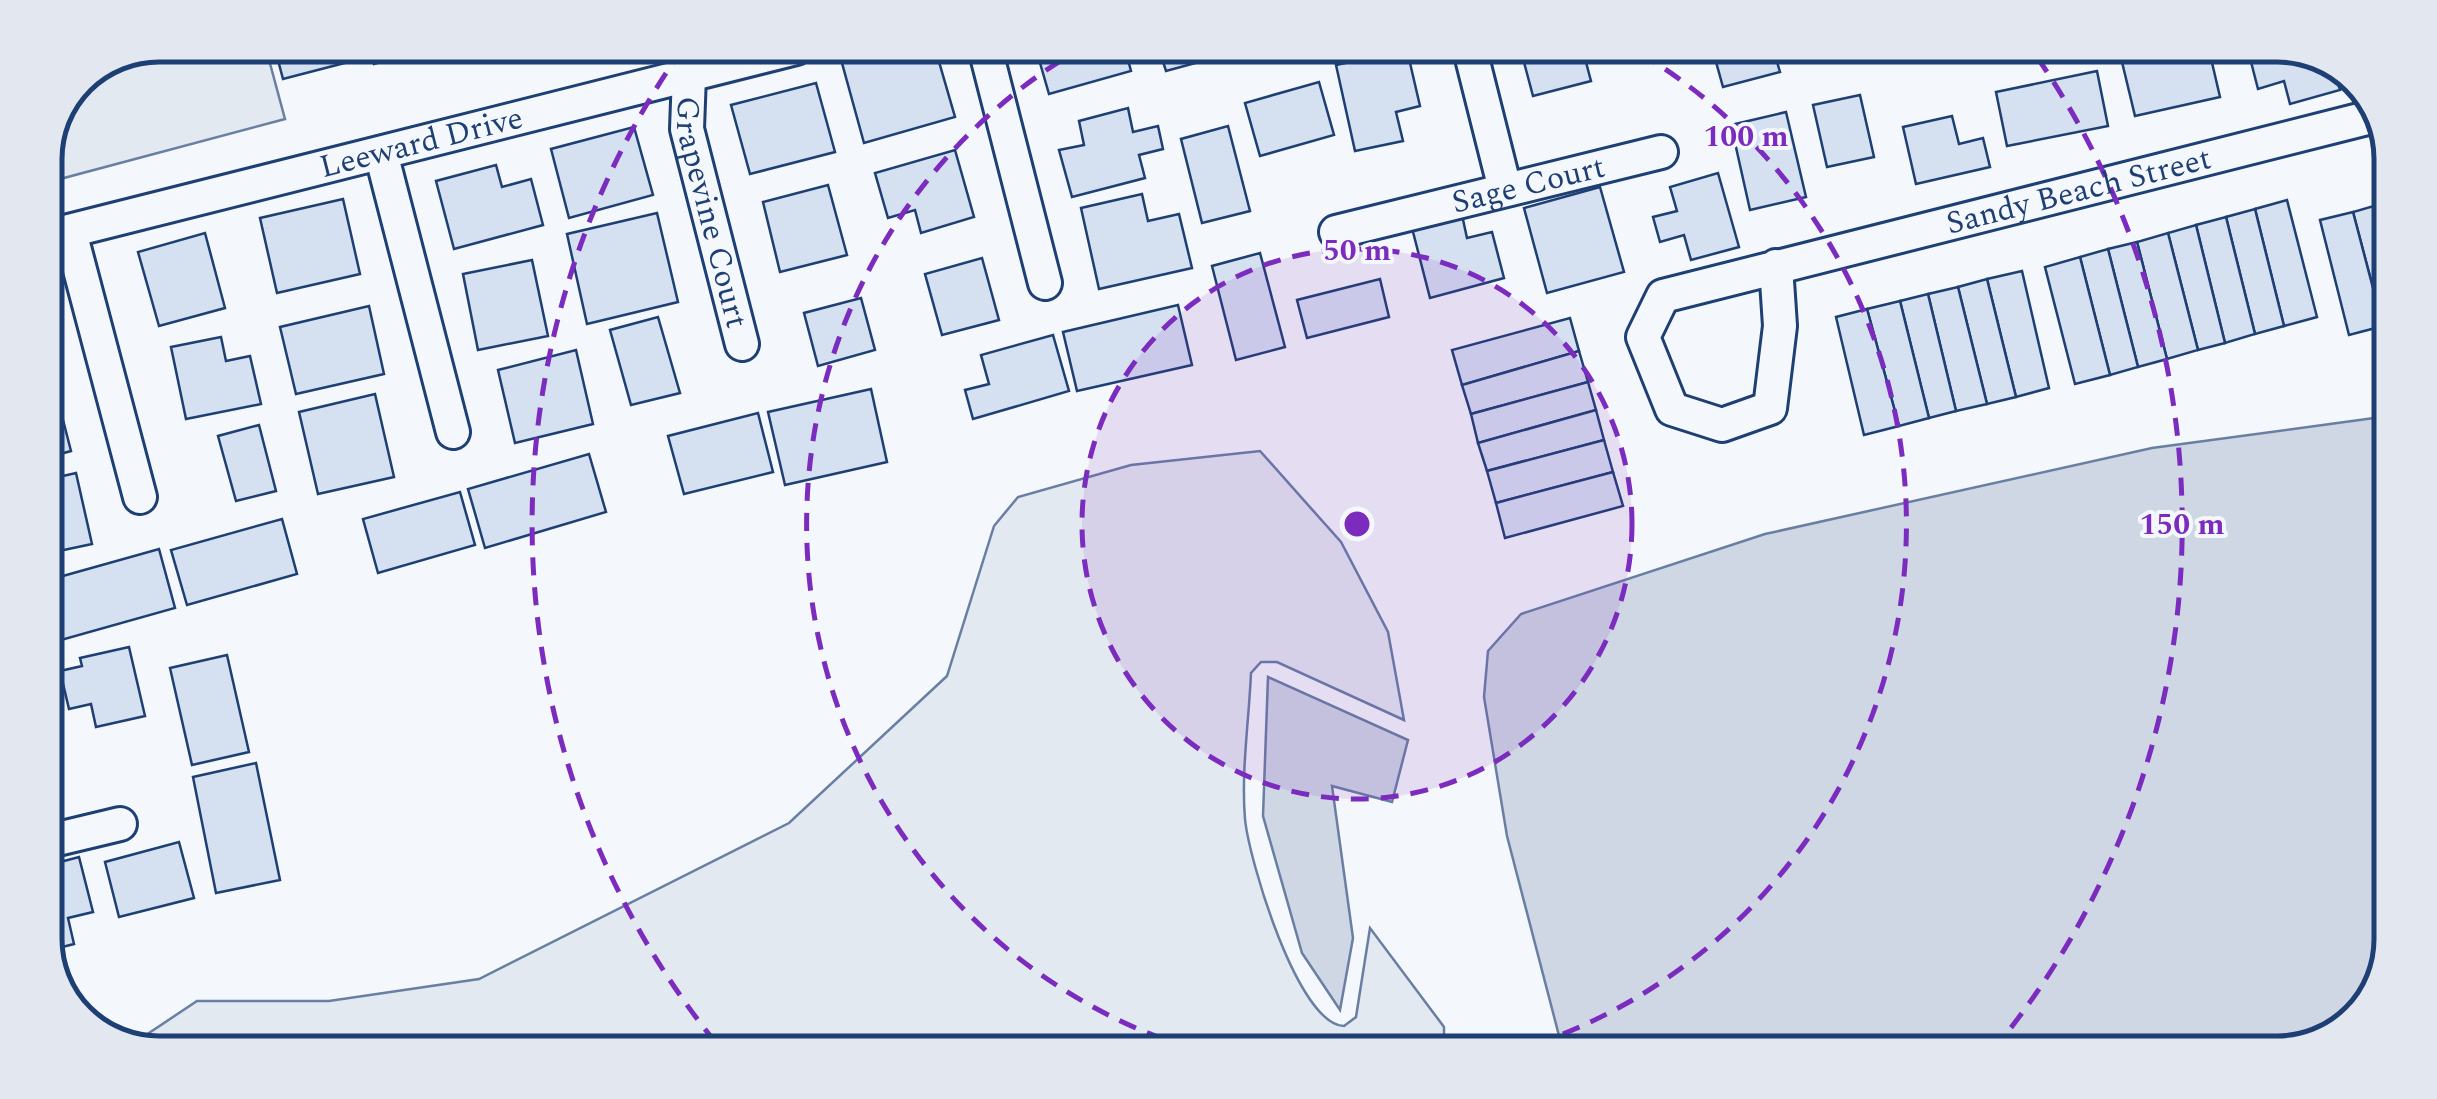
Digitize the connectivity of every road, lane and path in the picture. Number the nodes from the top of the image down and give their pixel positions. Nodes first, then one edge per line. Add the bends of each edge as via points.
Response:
1 (690, 62) edge
2 (990, 62) edge
3 (1473, 62) edge
4 (2365, 119) edge
5 (1661, 152) dead end
6 (381, 153) junction
7 (1505, 189) junction
8 (1336, 232) dead end
9 (63, 234) edge
10 (63, 251) edge
11 (1776, 266) junction
12 (1045, 283) dead end
13 (742, 344) dead end
14 (453, 432) dead end
15 (140, 498) dead end
16 (120, 824) dead end
17 (63, 838) edge

1 - 6 street, Leeward Drive
1 - 13 street, Grapevine Court via 687,129
2 - 12 street
3 - 7 street
4 - 11 street, Sandy Beach Street
5 - 7 street, Sage Court
6 - 9 street, Leeward Drive
6 - 14 street
7 - 8 street, Sage Court
10 - 15 street
11 - 11 street, Sandy Beach Street via 1663,296 1642,337 1672,409 1722,425 1770,408 1780,326
16 - 17 street

